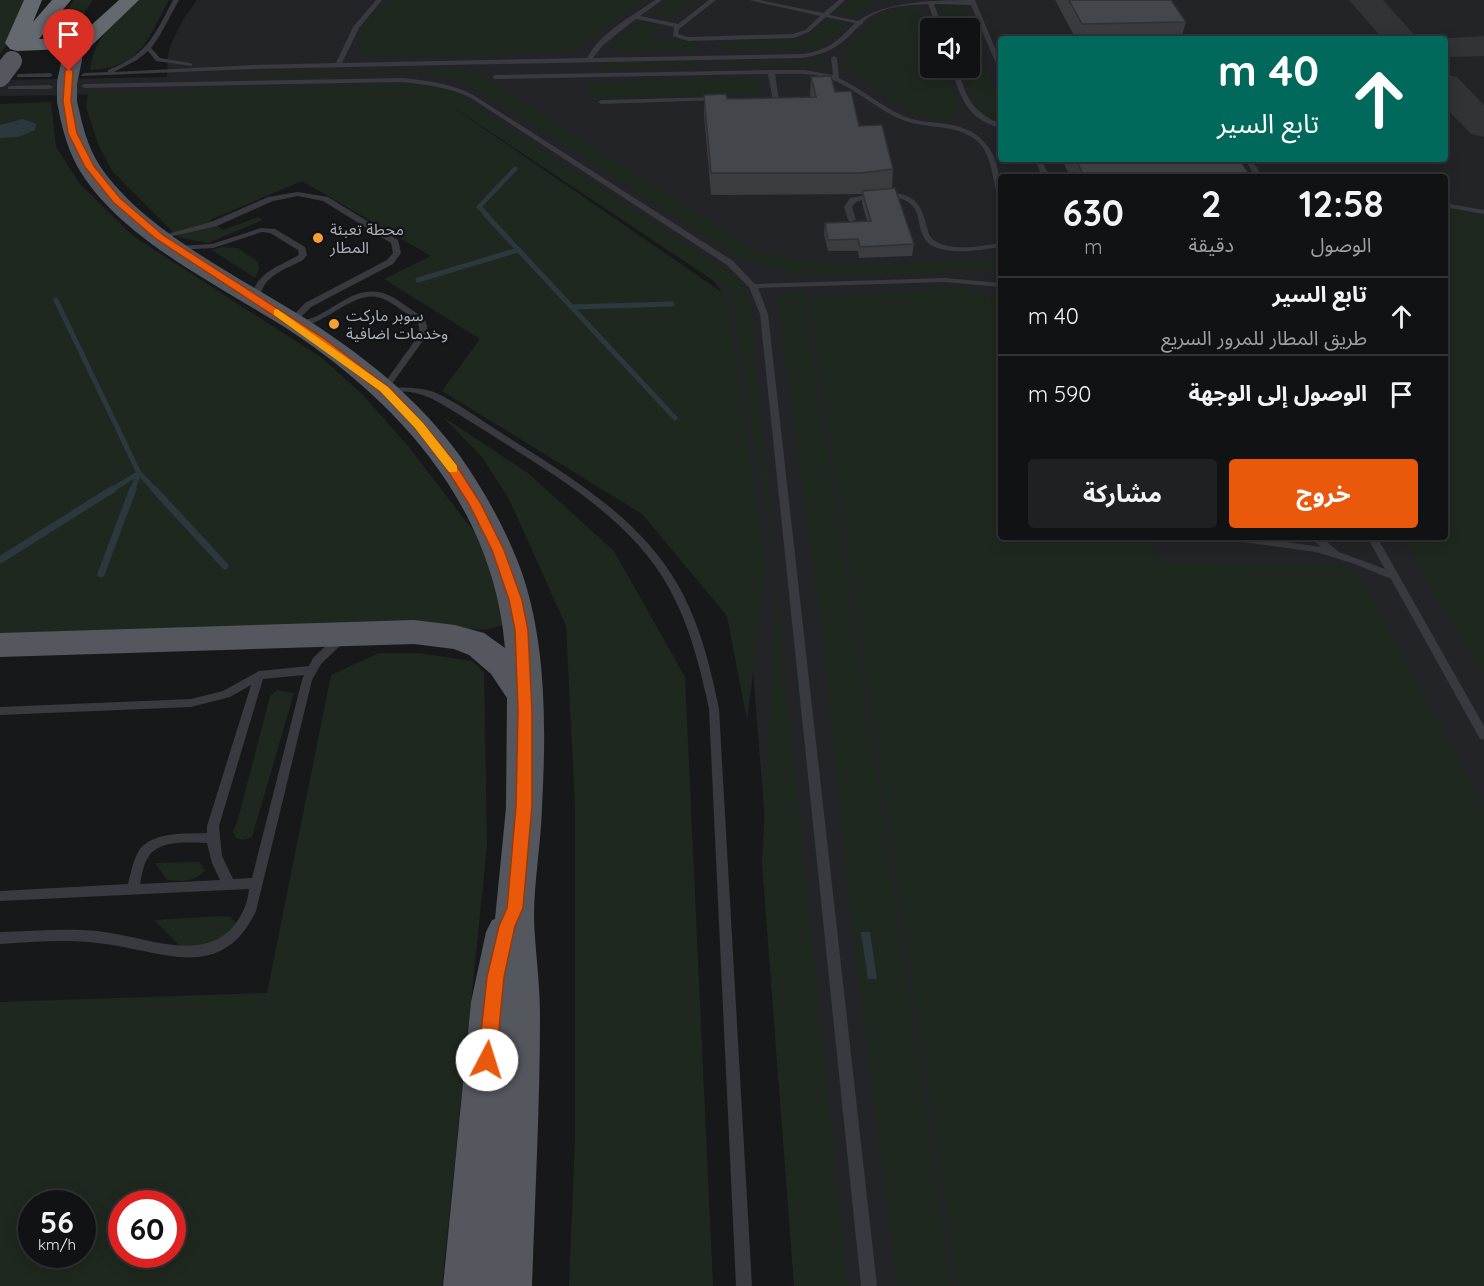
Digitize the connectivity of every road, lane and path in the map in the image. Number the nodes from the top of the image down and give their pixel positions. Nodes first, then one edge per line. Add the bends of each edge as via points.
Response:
1 (33, 0) edge
2 (62, 0) edge
3 (105, 0) edge
4 (130, 0) edge
5 (176, 0) edge
6 (379, 0) edge
7 (657, 0) edge
8 (713, 0) edge
9 (752, 0) edge
10 (842, 0) edge
11 (973, 1) edge
12 (930, 2) edge
13 (824, 15) junction
14 (636, 17) junction
15 (936, 18) edge
16 (861, 23) junction
17 (679, 26) junction
18 (707, 38) junction
19 (149, 49) junction
20 (708, 57) junction
21 (834, 58) dead end
22 (78, 60) junction
23 (589, 60) junction
24 (998, 61) edge
25 (338, 65) junction
26 (253, 68) junction
27 (13, 70) edge
28 (771, 72) junction
29 (709, 73) junction
30 (98, 74) junction
31 (50, 75) dead end
32 (495, 77) dead end
33 (836, 77) junction
34 (957, 78) edge
35 (67, 92) junction
36 (723, 99) edge
37 (601, 102) dead end
38 (767, 103) edge
39 (998, 125) edge
40 (998, 184) edge
41 (1448, 206) edge
42 (1484, 212) edge
43 (852, 220) edge
44 (168, 243) junction
45 (998, 245) edge
46 (998, 285) edge
47 (753, 286) junction
48 (256, 298) junction
49 (294, 323) junction
50 (386, 390) junction
51 (1253, 540) edge
52 (1319, 540) edge
53 (1374, 540) edge
54 (1340, 555) junction
55 (1395, 577) junction
56 (347, 634) junction
57 (0, 645) edge
58 (311, 670) junction
59 (259, 675) junction
60 (0, 711) edge
61 (525, 711) junction
62 (1484, 736) edge
63 (212, 838) junction
64 (257, 883) junction
65 (229, 884) junction
66 (134, 890) junction
67 (0, 897) edge
68 (515, 908) junction
69 (0, 938) edge
70 (467, 1286) edge
71 (508, 1286) edge
72 (744, 1286) edge
73 (869, 1286) edge

1 - 27 highway via 15,42
2 - 27 highway
3 - 22 highway
4 - 22 highway via 87,40
5 - 19 lane
6 - 25 lane via 356,27
7 - 14 lane
8 - 17 lane
9 - 13 lane
10 - 13 lane
11 - 12 lane
11 - 24 lane
12 - 15 lane
12 - 16 lane via 888,6 874,11
13 - 16 lane
13 - 18 lane via 807,31 794,36
14 - 17 lane
14 - 23 lane via 598,45
16 - 20 lane via 834,48 812,55
17 - 18 lane via 674,33 679,37
18 - 20 lane
19 - 26 lane via 158,60 173,64
19 - 30 lane via 133,61
20 - 23 lane
20 - 29 lane
21 - 33 lane
22 - 27 highway
22 - 30 lane
22 - 35 main road, bridge
23 - 25 lane
25 - 26 lane
26 - 30 lane
27 - 31 lane
27 - 35 lane
28 - 29 lane
28 - 33 lane via 813,72
28 - 38 lane via 780,102
29 - 32 lane
33 - 40 lane via 902,117 974,136 986,147
34 - 39 lane via 972,111
35 - 44 main road via 72,133 89,167 117,200
35 - 47 lane via 402,81 448,86 473,97 730,263
36 - 37 lane
41 - 42 lane
43 - 45 lane via 848,204 853,200 898,197 917,207 926,235 937,244 959,248
44 - 48 main road
44 - 48 lane via 194,249 261,230 276,233 302,249 300,258 259,284
44 - 49 lane via 270,199 298,194 325,199 395,242 397,253 390,262 308,305
46 - 47 lane via 945,280
47 - 73 lane via 764,314
48 - 49 main road
49 - 50 main road
49 - 50 lane via 317,319 348,300 369,294 386,297 418,318 424,326 423,335
50 - 61 main road via 449,463 498,550 522,630
50 - 72 lane via 430,394 592,496 658,562 698,635 714,709
51 - 54 lane
52 - 54 lane
53 - 55 lane
54 - 55 lane
55 - 62 lane
56 - 57 main road
56 - 58 lane via 324,652
56 - 61 main road via 430,633 473,643 504,665 524,697
58 - 59 lane
58 - 64 lane
59 - 60 lane via 226,694 191,703
59 - 63 lane via 225,782
61 - 68 main road via 524,806
63 - 65 lane via 216,862
63 - 66 lane via 163,842 149,848
64 - 65 lane
64 - 69 lane via 250,910 238,931 204,951 160,950 83,936
65 - 66 lane
66 - 67 lane
68 - 70 main road via 497,969
68 - 71 main road via 519,1013

